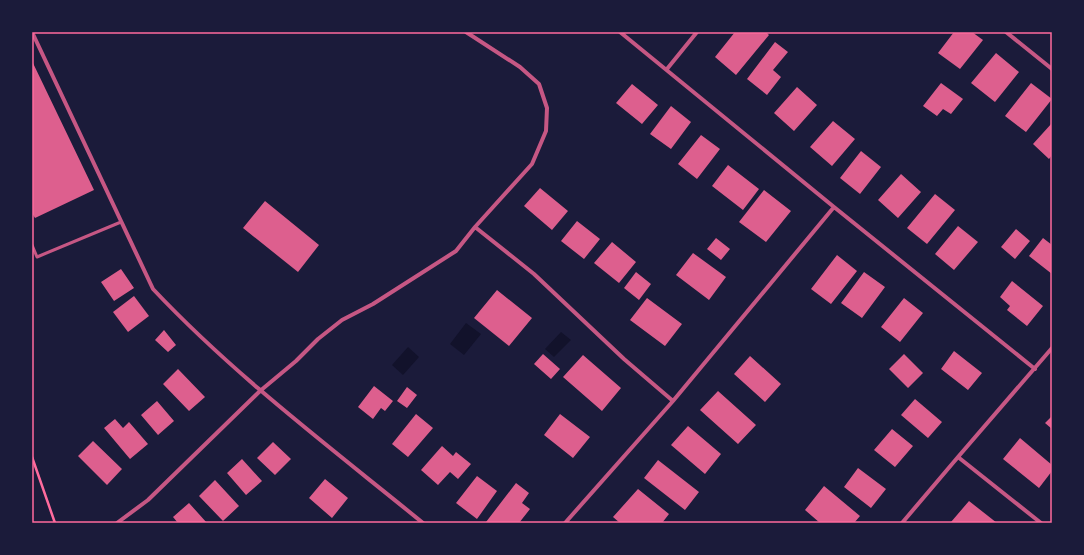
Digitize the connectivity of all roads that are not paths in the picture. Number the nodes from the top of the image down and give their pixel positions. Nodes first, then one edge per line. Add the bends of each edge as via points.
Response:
1 (32, 32) edge
2 (466, 32) edge
3 (620, 32) edge
4 (697, 32) edge
5 (1006, 32) edge
6 (667, 70) junction
7 (1052, 70) edge
8 (834, 207) junction
9 (121, 222) junction
10 (475, 227) junction
11 (32, 245) edge
12 (1052, 348) edge
13 (1035, 369) junction
14 (260, 391) junction
15 (673, 401) junction
16 (958, 457) junction
17 (117, 523) edge
18 (423, 523) edge
19 (564, 523) edge
20 (902, 523) edge
21 (1041, 523) edge

1 - 9 street
2 - 10 street via 520,67 539,84 547,108 546,131 532,164
3 - 6 street
4 - 6 street
5 - 7 street
6 - 8 street
8 - 13 street
8 - 15 street
9 - 11 lane via 37,256
9 - 14 street via 153,289 177,315
10 - 14 street via 456,251 373,304 342,320
10 - 15 street via 534,274 624,359
12 - 13 street
13 - 16 street
14 - 17 street via 148,500
14 - 18 street
15 - 19 street
16 - 20 street
16 - 21 street

